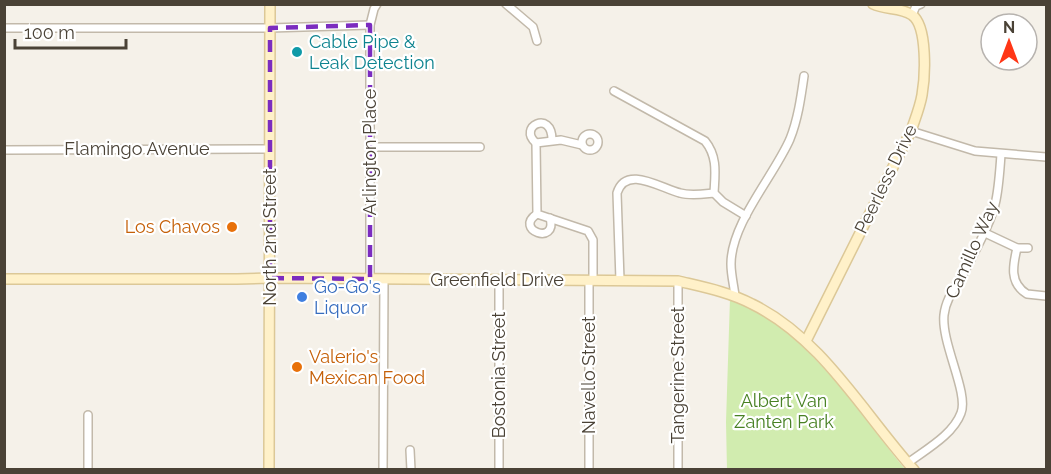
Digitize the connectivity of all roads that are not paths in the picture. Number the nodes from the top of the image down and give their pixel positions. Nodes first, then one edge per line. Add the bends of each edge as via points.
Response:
1 (270, 4) edge
2 (377, 4) edge
3 (506, 4) edge
4 (873, 4) edge
5 (921, 4) edge
6 (912, 15) junction
7 (370, 25) junction
8 (4, 28) edge
9 (270, 28) junction
10 (537, 41) dead end
11 (804, 76) dead end
12 (614, 91) dead end
13 (911, 131) junction
14 (552, 140) junction
15 (536, 143) junction
16 (582, 145) dead end
17 (370, 147) junction
18 (480, 147) dead end
19 (270, 149) junction
20 (4, 150) edge
21 (1001, 154) junction
22 (1047, 157) edge
23 (714, 193) junction
24 (537, 213) junction
25 (746, 216) junction
26 (550, 218) junction
27 (983, 232) junction
28 (1017, 248) junction
29 (1028, 248) dead end
30 (270, 278) junction
31 (4, 279) edge
32 (370, 279) junction
33 (384, 280) junction
34 (591, 280) junction
35 (620, 280) junction
36 (500, 281) junction
37 (678, 281) junction
38 (735, 296) junction
39 (1047, 296) edge
40 (806, 341) junction
41 (88, 415) dead end
42 (410, 450) dead end
43 (911, 466) edge
44 (88, 470) edge
45 (270, 470) edge
46 (382, 470) edge
47 (411, 470) edge
48 (499, 470) edge
49 (589, 470) edge
50 (678, 470) edge

1 - 9 main road, North 2nd Street
2 - 7 street, Arlington Place
3 - 10 street via 532,27
4 - 6 main road
5 - 6 street
6 - 13 main road, Peerless Drive via 924,38 922,95
7 - 9 street
7 - 17 street, Arlington Place
8 - 9 street
9 - 19 main road, North 2nd Street
11 - 25 street via 790,140
12 - 23 street via 705,141 715,160
13 - 21 street via 975,151
13 - 40 main road, Peerless Drive
14 - 15 street
14 - 15 street via 549,126 538,123 530,133
14 - 16 street
15 - 24 street
17 - 18 street
17 - 32 street, Arlington Place
19 - 20 street, Flamingo Avenue
19 - 30 main road, North 2nd Street
21 - 22 street
21 - 27 street, Camillo Way via 996,200
23 - 25 street
23 - 35 street via 682,194 656,183 634,179 624,182 617,194
24 - 26 street
24 - 26 street via 530,223 539,234 550,229
25 - 38 street via 731,264
26 - 34 street, Navello Street via 588,231 592,236
27 - 28 street
27 - 43 street, Camillo Way via 951,292 944,314 943,329 962,401 961,413
28 - 29 street
28 - 39 street via 1012,270 1018,284 1027,294
30 - 31 main road, Greenfield Drive
30 - 32 main road, Greenfield Drive
30 - 45 main road, North 2nd Street
32 - 33 main road, Greenfield Drive
33 - 36 main road, Greenfield Drive
33 - 46 street
34 - 35 main road, Greenfield Drive
34 - 36 main road, Greenfield Drive
34 - 49 street, Navello Street
35 - 37 main road, Greenfield Drive
36 - 48 street, Bostonia Street
37 - 38 main road, Greenfield Drive
37 - 50 street, Tangerine Street
38 - 40 main road, Greenfield Drive via 754,304
40 - 43 main road, Greenfield Drive
41 - 44 street
42 - 47 street

